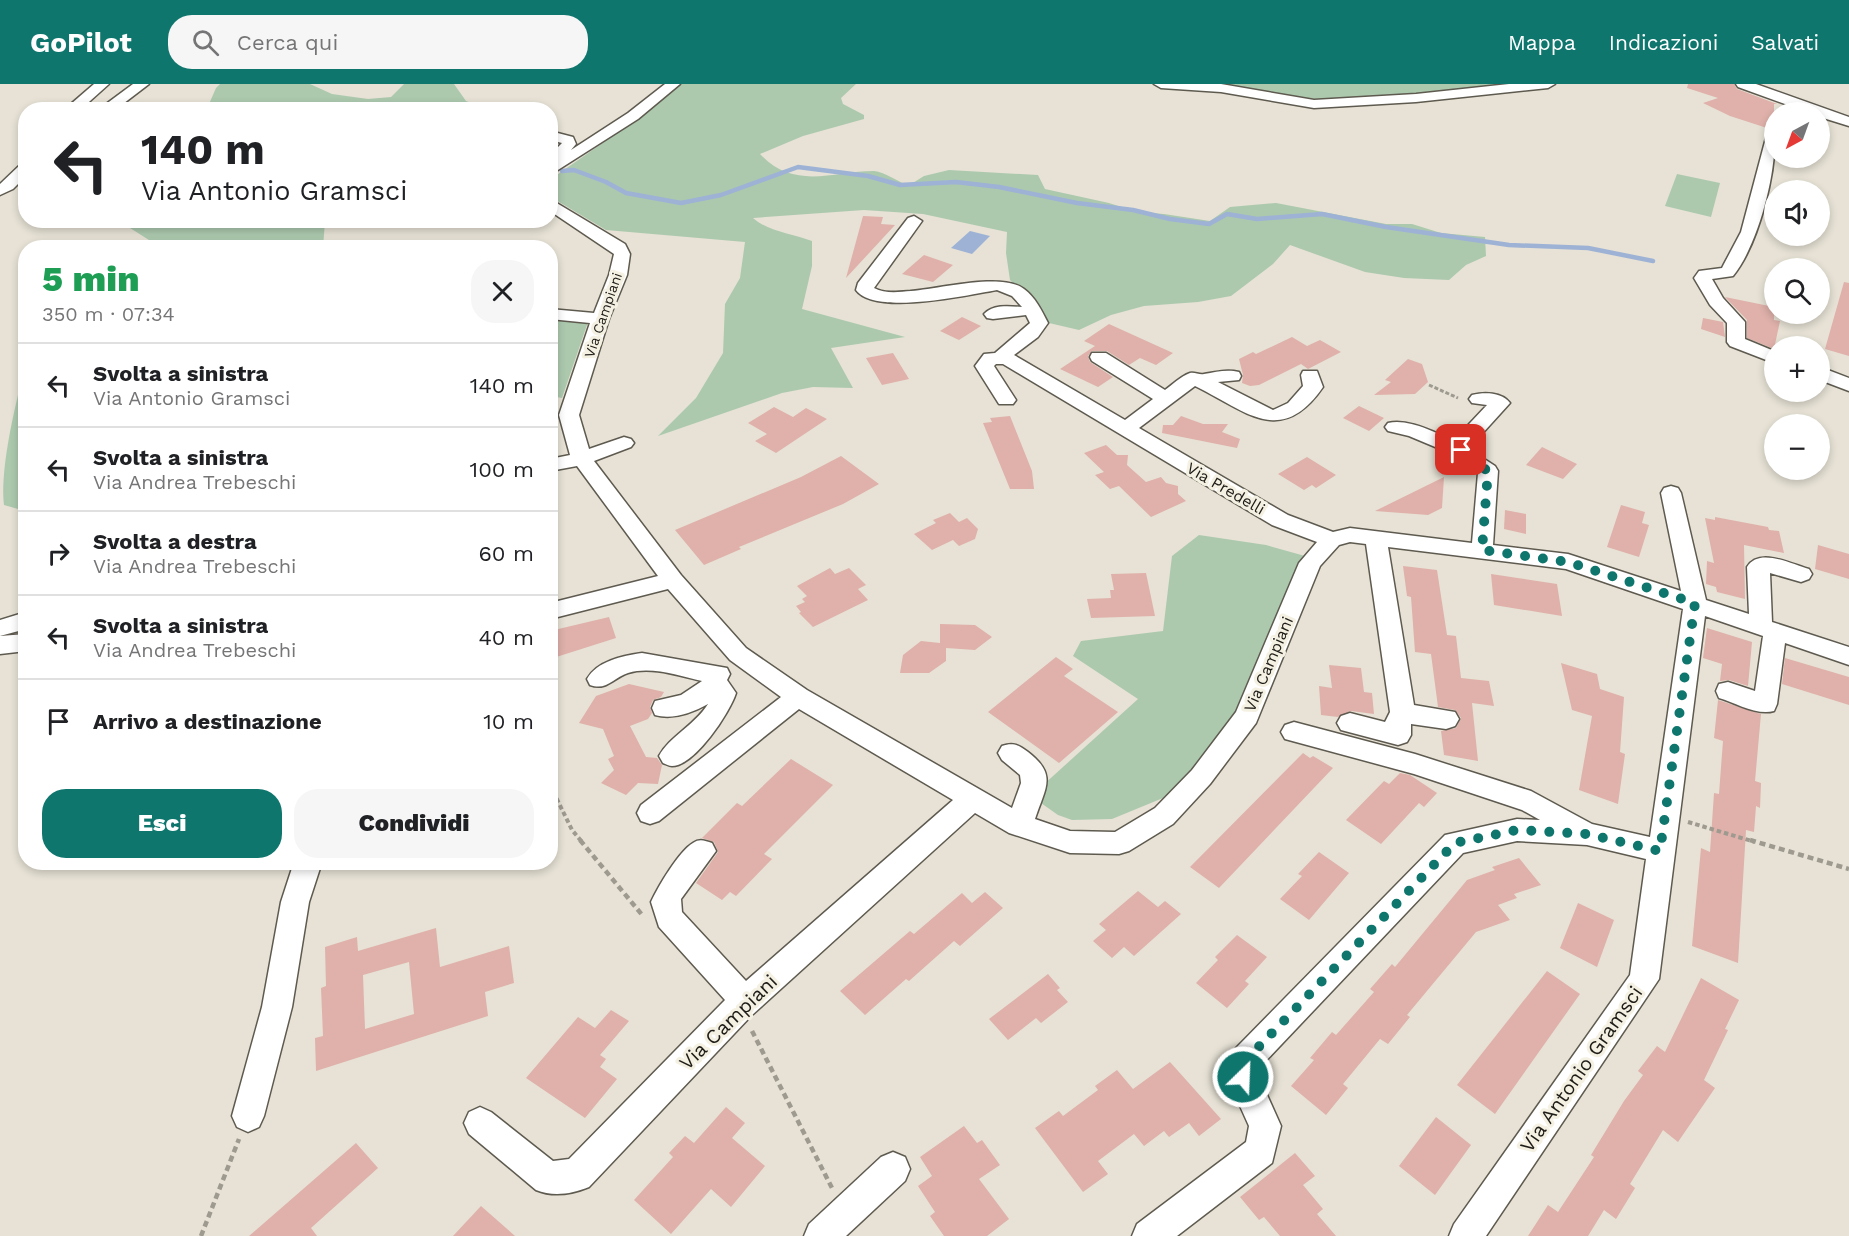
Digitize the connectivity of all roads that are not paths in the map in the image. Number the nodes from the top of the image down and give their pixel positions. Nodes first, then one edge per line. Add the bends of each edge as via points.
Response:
1 (102, 84) edge
2 (142, 84) edge
3 (673, 84) edge
4 (1161, 84) edge
5 (1548, 84) edge
6 (1743, 84) edge
7 (81, 102) edge
8 (116, 102) edge
9 (1780, 102) edge
10 (1830, 116) edge
11 (1849, 122) edge
12 (558, 138) edge
13 (558, 156) edge
14 (558, 166) edge
15 (1765, 168) edge
16 (18, 169) edge
17 (18, 174) edge
18 (0, 179) edge
19 (0, 190) edge
20 (558, 209) edge
21 (914, 221) dead end
22 (1026, 312) junction
23 (993, 314) dead end
24 (558, 315) edge
25 (600, 319) junction
26 (1764, 353) edge
27 (1001, 357) junction
28 (1099, 357) dead end
29 (1310, 375) dead end
30 (1232, 376) dead end
31 (1830, 377) edge
32 (1198, 380) junction
33 (1849, 385) edge
34 (1164, 399) junction
35 (1006, 400) dead end
36 (1484, 407) road end
37 (1395, 427) dead end
38 (1125, 429) junction
39 (624, 443) dead end
40 (1461, 450) junction
41 (582, 459) junction
42 (558, 464) edge
43 (1671, 493) dead end
44 (1332, 539) junction
45 (1376, 539) junction
46 (1482, 550) junction
47 (1801, 574) dead end
48 (673, 580) junction
49 (1695, 603) junction
50 (558, 609) edge
51 (18, 622) edge
52 (0, 628) edge
53 (1768, 628) junction
54 (18, 643) edge
55 (0, 645) edge
56 (738, 654) junction
57 (1849, 656) edge
58 (599, 680) dead end
59 (717, 682) junction
60 (1728, 691) dead end
61 (798, 697) junction
62 (664, 708) dead end
63 (1402, 709) junction
64 (1446, 719) dead end
65 (1350, 723) dead end
66 (1294, 732) dead end
67 (1011, 753) dead end
68 (672, 756) dead end
69 (973, 799) junction
70 (650, 813) dead end
71 (1019, 825) junction
72 (1587, 834) junction
73 (702, 851) dead end
74 (1660, 851) junction
75 (305, 870) edge
76 (746, 1010) junction
77 (248, 1116) road end
78 (480, 1123) dead end
79 (893, 1169) dead end
80 (821, 1236) edge
81 (1149, 1236) edge
82 (1466, 1236) edge

1 - 7 street
2 - 8 street
3 - 14 street
4 - 5 street via 1221,88 1314,104
6 - 9 street
10 - 11 street
12 - 13 street via 569,144
15 - 26 street via 1749,232 1732,266 1727,272 1702,278 1736,322 1736,342
16 - 18 street
17 - 19 street
20 - 25 street, Via Campiani via 619,248 622,254
21 - 22 street via 867,283 868,294 922,295 1009,286 1022,294
22 - 23 street
22 - 27 street via 1039,322 1035,330
24 - 25 street
25 - 41 street, Via Campiani via 572,376 569,415
27 - 35 street via 992,358 984,366
27 - 38 street, Via Predelli
28 - 34 street
29 - 32 street via 1313,387 1282,416 1270,416
30 - 32 street
31 - 33 street
32 - 34 street
34 - 38 street
36 - 40 street
37 - 40 street
38 - 44 street, Via Predelli via 1280,520
39 - 41 street
40 - 46 street via 1488,471
41 - 42 street
41 - 48 street, Via Campiani
43 - 49 street
44 - 45 street via 1350,535
44 - 71 street, Via Campiani via 1310,563 1247,716 1201,777 1164,816 1119,843 1070,842
45 - 46 street
45 - 63 street
46 - 49 street via 1568,562
47 - 53 street via 1764,564 1758,567
48 - 50 street
48 - 56 street, Via Campiani
49 - 53 street
49 - 74 street, Via Antonio Gramsci
51 - 52 street
53 - 57 street
53 - 60 street via 1765,704
54 - 55 street
56 - 59 street via 723,667
56 - 61 street, Via Campiani
58 - 59 street via 611,669 641,660
59 - 62 street via 697,699
59 - 68 street via 724,693 720,707 694,738
61 - 69 street, Via Campiani
61 - 70 street
63 - 64 street
63 - 65 street via 1398,735
66 - 72 street via 1415,764 1531,801
67 - 71 street via 1033,770 1034,783
69 - 71 street, Via Campiani
69 - 76 street, Via Campiani
72 - 74 street
72 - 81 street via 1517,830 1455,843 1247,1059 1243,1077 1265,1126 1260,1151
73 - 76 street via 670,891 665,902 669,918
74 - 82 street, Via Antonio Gramsci via 1644,979
75 - 77 street via 295,902 270,1038
76 - 78 street, Via Campiani via 577,1175 548,1178
79 - 80 street

